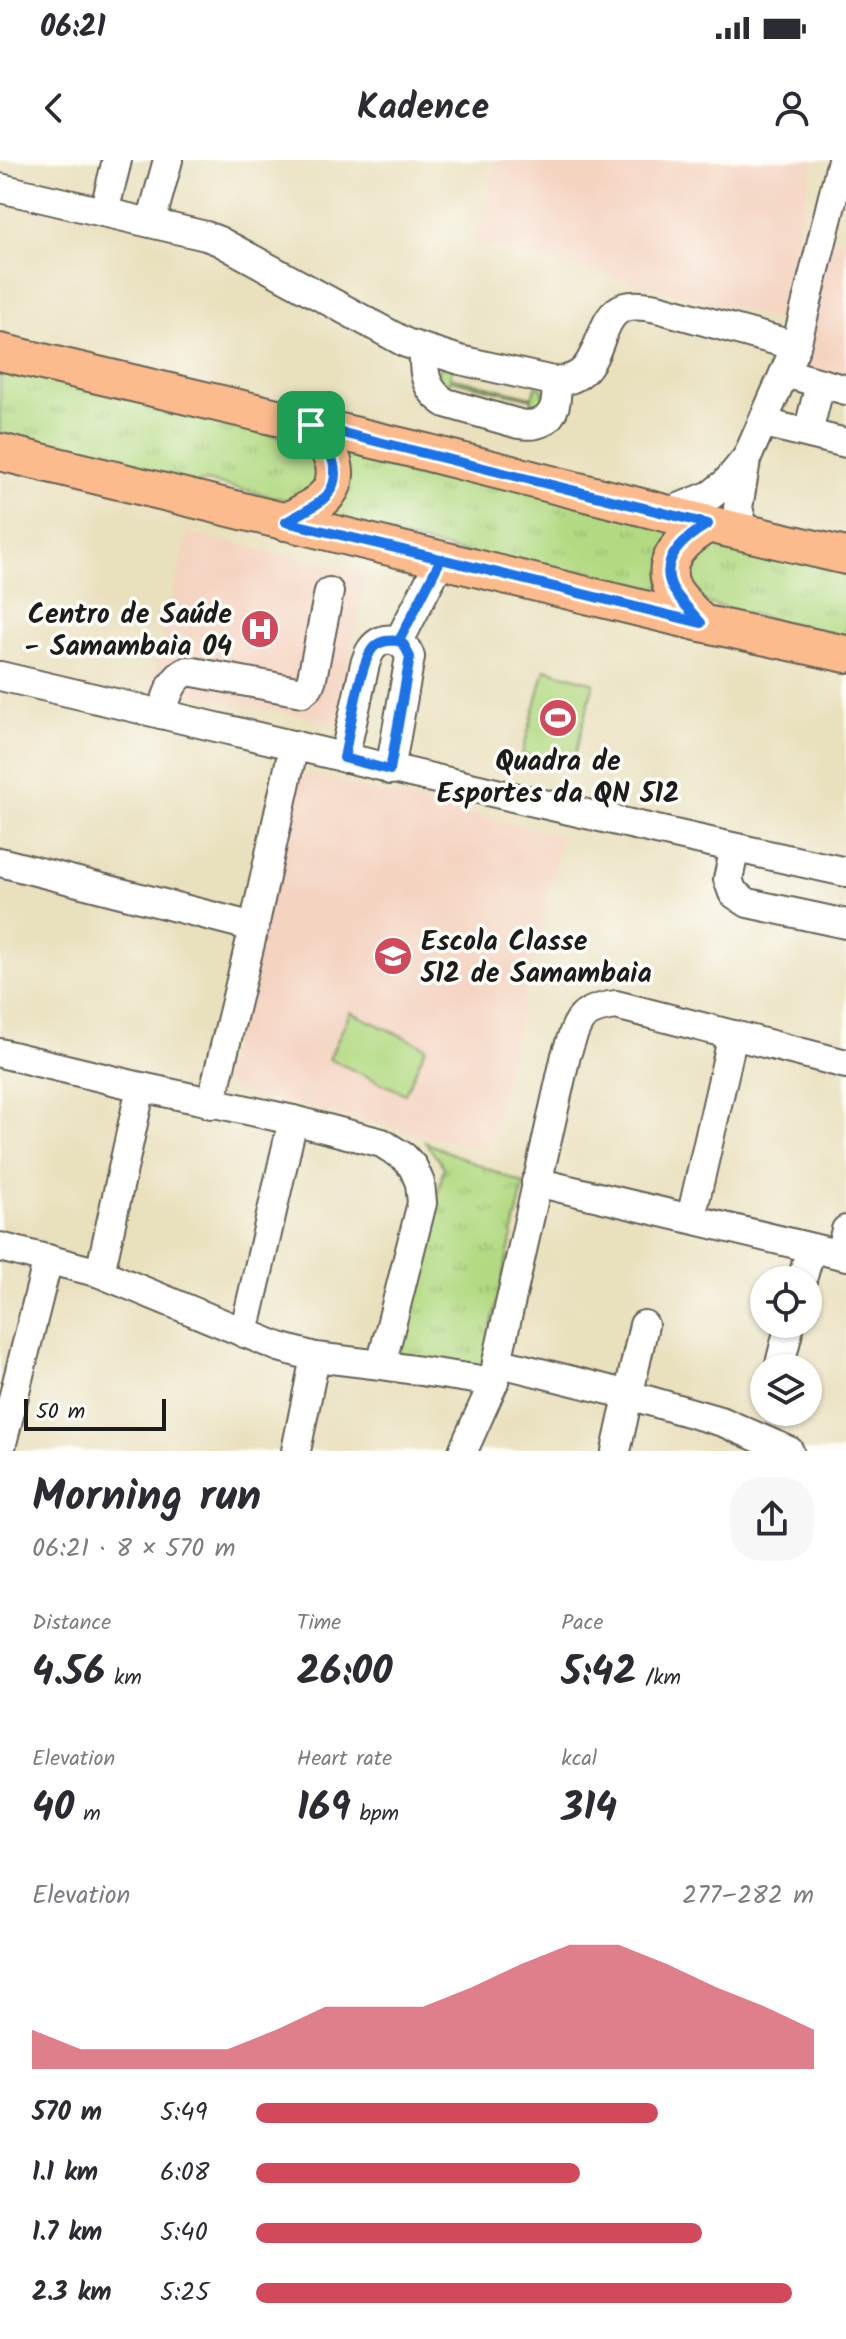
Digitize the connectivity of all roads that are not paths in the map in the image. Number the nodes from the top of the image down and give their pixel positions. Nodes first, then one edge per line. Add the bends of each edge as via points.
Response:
1 (117, 160) edge
2 (168, 160) edge
3 (842, 160) edge
4 (0, 188) edge
5 (840, 194) edge
6 (104, 212) junction
7 (151, 222) junction
8 (796, 346) junction
9 (424, 350) junction
10 (0, 352) edge
11 (785, 373) junction
12 (555, 381) junction
13 (833, 387) edge
14 (764, 423) junction
15 (311, 425) junction
16 (808, 433) junction
17 (846, 443) edge
18 (0, 452) edge
19 (746, 460) junction
20 (666, 513) junction
21 (286, 522) junction
22 (708, 524) junction
23 (745, 533) junction
24 (846, 556) edge
25 (441, 559) junction
26 (329, 592) dead end
27 (701, 623) junction
28 (399, 641) junction
29 (846, 654) edge
30 (0, 676) edge
31 (161, 714) junction
32 (294, 745) junction
33 (344, 758) junction
34 (390, 770) junction
35 (735, 848) junction
36 (0, 862) edge
37 (846, 872) edge
38 (846, 924) edge
39 (254, 927) junction
40 (733, 1035) junction
41 (0, 1053) edge
42 (846, 1064) edge
43 (141, 1087) junction
44 (211, 1104) junction
45 (293, 1120) junction
46 (536, 1182) junction
47 (691, 1218) junction
48 (0, 1247) edge
49 (844, 1247) edge
50 (811, 1248) junction
51 (48, 1259) junction
52 (806, 1266) edge
53 (100, 1273) junction
54 (644, 1325) dead end
55 (244, 1333) junction
56 (315, 1357) junction
57 (381, 1365) junction
58 (496, 1372) junction
59 (629, 1395) junction
60 (777, 1440) edge
61 (0, 1451) edge
62 (296, 1451) edge
63 (463, 1451) edge
64 (616, 1451) edge

1 - 6 street
2 - 7 street
3 - 5 street
4 - 6 street
5 - 8 street
6 - 7 street
7 - 9 street via 219,241
8 - 11 street
8 - 12 street via 657,308 624,307 615,313 585,369
9 - 12 street
9 - 12 street via 425,378 439,399 519,424 547,419 557,402
10 - 15 main road
11 - 13 street
11 - 14 street
13 - 16 street
14 - 16 street
14 - 19 street
15 - 20 main road
15 - 21 main road via 330,452 332,486 325,497
16 - 17 street
18 - 21 main road
19 - 20 street via 711,495
19 - 23 street via 738,508
20 - 22 main road
21 - 25 main road
22 - 23 main road
22 - 27 main road via 679,546 668,571 673,588
23 - 24 main road
25 - 27 main road
25 - 28 street
26 - 31 street via 312,678 302,692 188,671 174,682
27 - 29 main road
28 - 33 street via 371,649
28 - 34 street via 410,657
30 - 31 street
31 - 32 street
32 - 33 street
32 - 39 street
33 - 34 street
34 - 35 street
35 - 37 street
35 - 38 street via 728,879 733,893 748,903
36 - 39 street
39 - 44 street
40 - 42 street
40 - 46 street via 616,1005 584,1013 566,1055
40 - 47 street
41 - 43 street
43 - 44 street
43 - 53 street
44 - 45 street
45 - 55 street
45 - 57 street via 382,1143 404,1157 420,1183 422,1203
46 - 47 street
46 - 58 street
47 - 50 street
48 - 51 street
49 - 50 street
50 - 52 street
51 - 53 street
51 - 61 street
53 - 55 street
54 - 59 street
55 - 56 street
56 - 57 street
56 - 62 street
57 - 58 street
58 - 59 street
58 - 63 street
59 - 60 street
59 - 64 street

